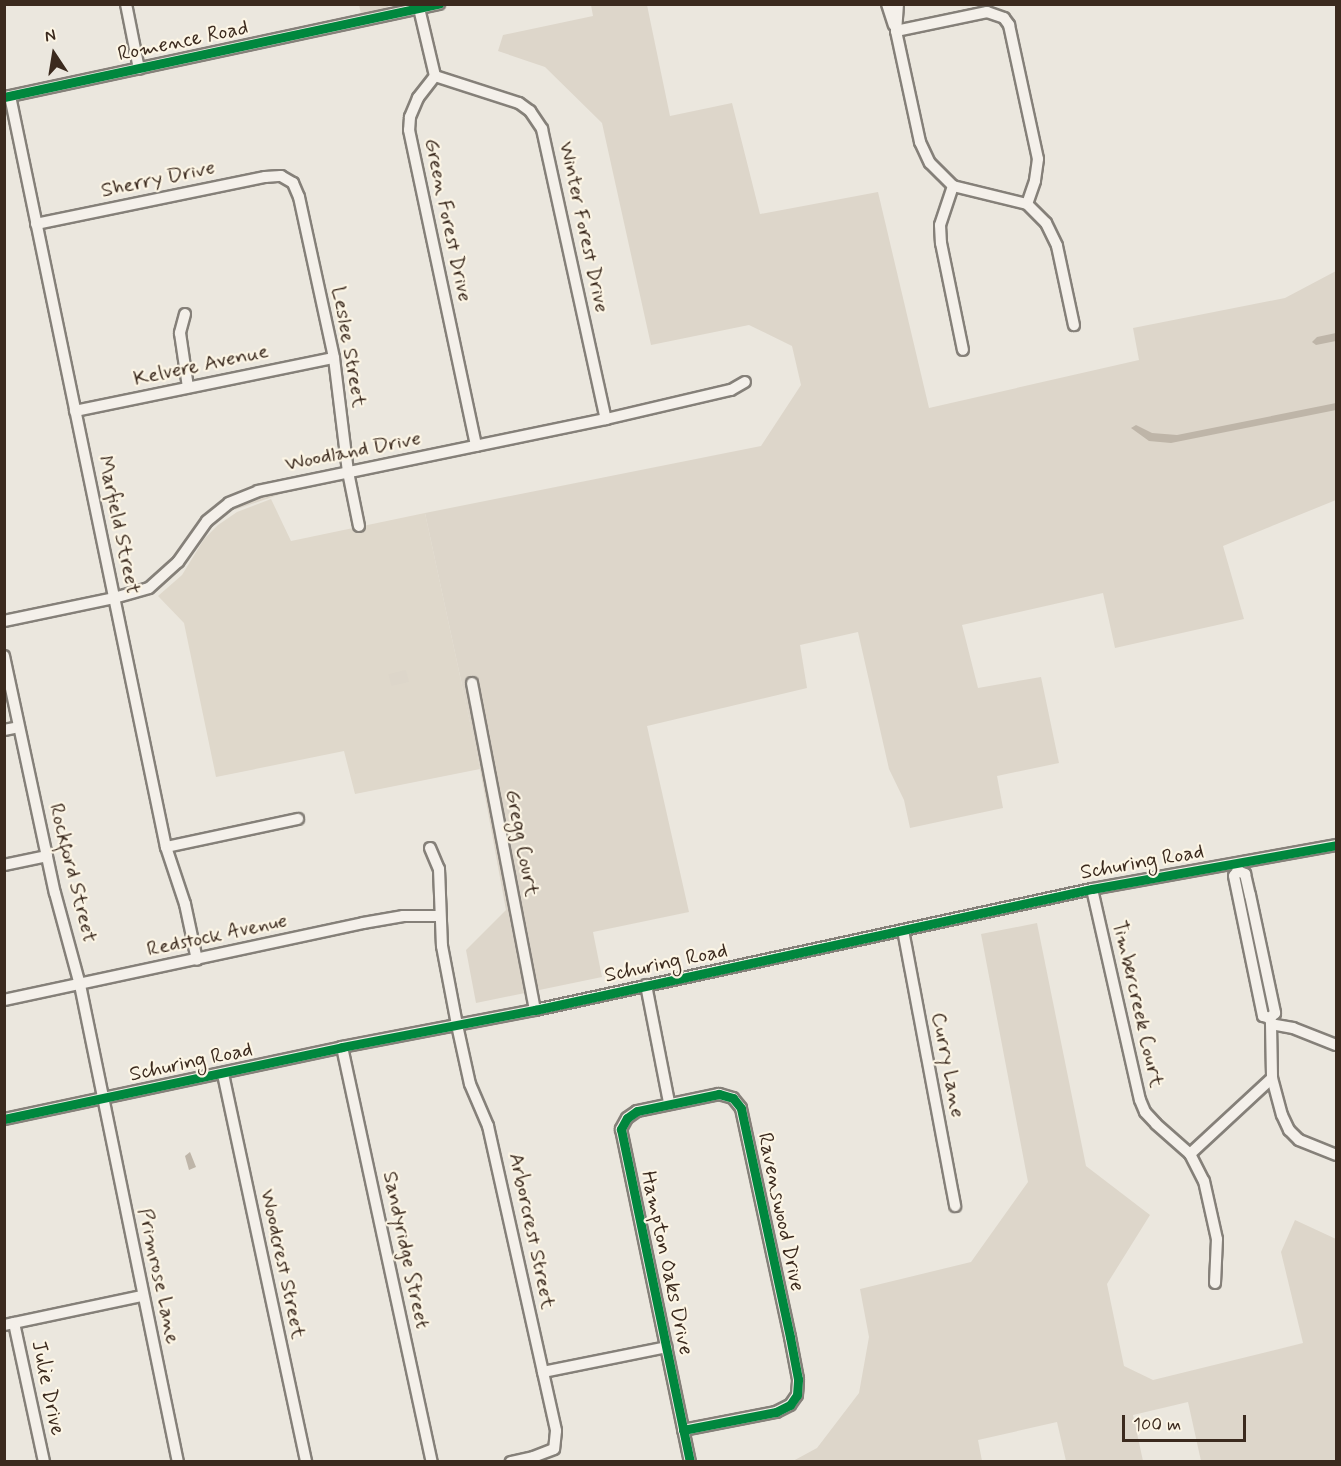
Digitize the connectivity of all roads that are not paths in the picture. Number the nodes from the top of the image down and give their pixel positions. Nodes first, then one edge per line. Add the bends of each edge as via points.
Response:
1 (126, 4) edge
2 (439, 4) edge
3 (887, 4) edge
4 (898, 4) edge
5 (419, 6) edge
6 (896, 31) junction
7 (139, 69) junction
8 (435, 76) junction
9 (7, 96) edge
10 (288, 179) joint
11 (953, 186) junction
12 (1027, 204) junction
13 (36, 224) junction
14 (185, 314) dead end
15 (1074, 325) dead end
16 (963, 350) dead end
17 (334, 358) junction
18 (745, 382) dead end
19 (188, 387) junction
20 (75, 411) junction
21 (606, 419) junction
22 (476, 446) junction
23 (348, 472) junction
24 (359, 526) dead end
25 (114, 598) junction
26 (4, 621) edge
27 (4, 656) edge
28 (472, 683) dead end
29 (19, 727) junction
30 (4, 730) edge
31 (298, 819) dead end
32 (1336, 845) edge
33 (166, 847) junction
34 (430, 848) dead end
35 (47, 856) junction
36 (4, 866) edge
37 (1237, 867) junction
38 (1092, 890) junction
39 (439, 916) junction
40 (903, 930) junction
41 (197, 960) junction
42 (80, 985) junction
43 (646, 985) junction
44 (4, 1000) edge
45 (535, 1010) junction
46 (1271, 1021) junction
47 (457, 1025) junction
48 (1336, 1044) edge
49 (342, 1047) junction
50 (223, 1074) junction
51 (1272, 1078) junction
52 (102, 1099) junction
53 (669, 1102) junction
54 (4, 1119) edge
55 (1190, 1154) junction
56 (1336, 1155) edge
57 (955, 1206) dead end
58 (1215, 1283) dead end
59 (142, 1296) junction
60 (9, 1324) edge
61 (667, 1347) junction
62 (543, 1372) junction
63 (683, 1430) junction
64 (44, 1461) edge
65 (178, 1461) edge
66 (306, 1461) edge
67 (432, 1461) edge
68 (511, 1461) edge
69 (690, 1461) edge

1 - 7 street
2 - 5 street, Romence Road
3 - 6 street
4 - 6 street
5 - 7 street, Romence Road
5 - 8 street
6 - 11 street via 920,142 930,163
6 - 12 street via 987,12 1004,18 1009,25 1038,159
7 - 9 street, Romence Road
8 - 21 street, Winter Forest Drive via 519,103 542,129
8 - 22 street, Green Forest Drive via 418,98 409,130
9 - 13 street, Marfield Street
10 - 13 street, Sherry Drive via 265,177
10 - 17 street, Leslee Street via 296,186 299,197
11 - 12 street
11 - 16 street via 940,225 941,243
12 - 15 street via 1046,223 1057,246
13 - 20 street, Marfield Street
14 - 19 street via 180,333
17 - 19 street, Kelvere Avenue
17 - 23 street, Leslee Street
18 - 21 street, Woodland Drive via 731,390
19 - 20 street, Kelvere Avenue
20 - 25 street, Marfield Street
21 - 22 street, Woodland Drive
22 - 23 street, Woodland Drive
23 - 24 street, Leslee Street
23 - 25 street, Woodland Drive via 276,486 229,503 207,521 160,582
25 - 26 street, Woodland Drive
25 - 33 street, Marfield Street
27 - 29 street, Rockford Street
28 - 45 street, Gregg Court
29 - 30 street
29 - 35 street, Rockford Street
31 - 33 street
32 - 37 street, Schuring Road
33 - 41 street, Marfield Street via 185,904
34 - 39 street, Arborcrest Street via 439,869
35 - 36 street
35 - 42 street, Rockford Street
37 - 38 street, Schuring Road
37 - 46 street via 1245,874 1250,895 1275,1013
38 - 40 street, Schuring Road
38 - 55 street, Timbercreek Court via 1140,1100 1156,1124
39 - 41 street, Redstock Avenue via 403,916 363,923
39 - 47 street, Arborcrest Street
40 - 43 street, Schuring Road
40 - 57 street, Curry Lane
41 - 42 street, Redstock Avenue
42 - 44 street, Redstock Avenue
42 - 52 street, Rockford Street
43 - 45 street, Schuring Road
43 - 53 street
45 - 47 street, Schuring Road
46 - 48 street
46 - 51 street
47 - 49 street, Schuring Road
47 - 62 street, Arborcrest Street via 470,1084 488,1126
49 - 50 street, Schuring Road
49 - 67 street, Sandyridge Street
50 - 52 street, Schuring Road
50 - 66 street, Woodcrest Street
51 - 55 street
51 - 56 street via 1289,1130 1299,1140
52 - 54 street, Schuring Road
52 - 59 street, Primrose Lane
53 - 61 street, Hampton Oaks Drive via 637,1111 621,1129
53 - 63 street, Ravenswood Drive via 719,1094 733,1098 741,1108 798,1379 794,1400 776,1412
55 - 58 street, Timbercreek Court via 1204,1181 1217,1239
59 - 60 street
59 - 65 street, Primrose Lane
60 - 64 street, Julie Drive
61 - 62 street
61 - 63 street, Hampton Oaks Drive
62 - 68 street, Arborcrest Street via 556,1431 554,1449
63 - 69 street, Hampton Oaks Drive

